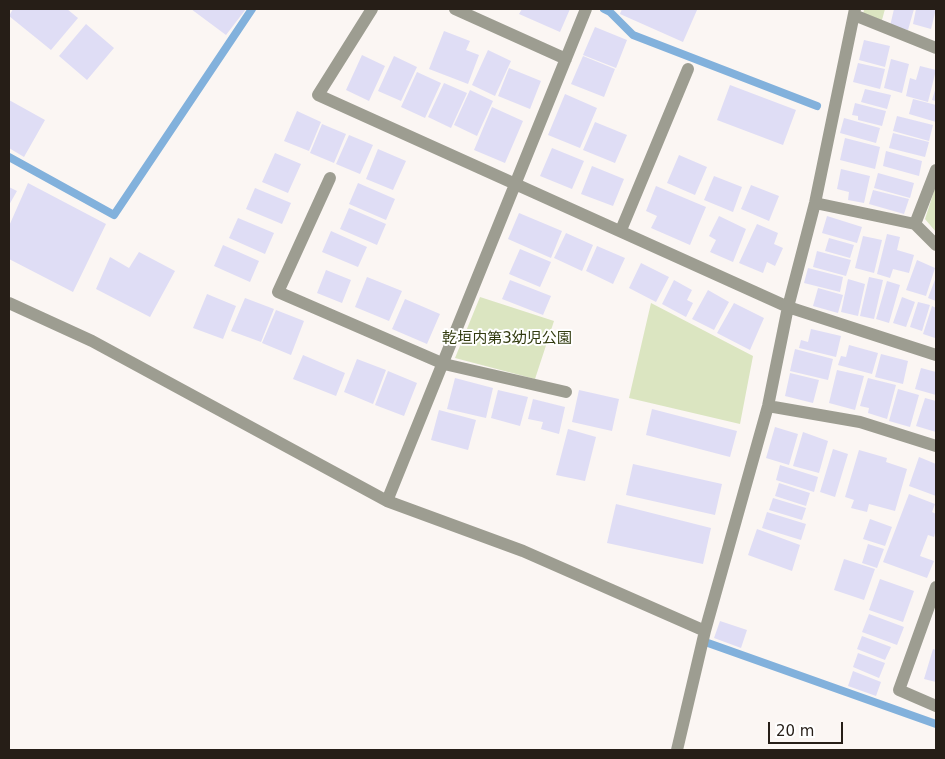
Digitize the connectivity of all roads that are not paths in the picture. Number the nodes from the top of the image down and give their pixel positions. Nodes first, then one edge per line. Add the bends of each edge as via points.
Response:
1 (372, 9) edge
2 (455, 9) edge
3 (586, 9) edge
4 (855, 12) edge
5 (936, 48) edge
6 (566, 59) junction
7 (688, 69) dead end
8 (936, 170) edge
9 (330, 178) dead end
10 (516, 184) junction
11 (815, 203) junction
12 (915, 224) junction
13 (621, 230) junction
14 (936, 245) edge
15 (9, 303) edge
16 (788, 307) junction
17 (936, 355) edge
18 (444, 364) junction
19 (566, 392) dead end
20 (768, 406) junction
21 (936, 446) edge
22 (387, 501) junction
23 (936, 587) edge
24 (705, 631) junction
25 (936, 706) edge
26 (677, 750) edge

1 - 10 street via 318,95
2 - 6 street
3 - 6 street
4 - 5 street
4 - 11 street
6 - 10 street
7 - 13 street
8 - 12 street
9 - 18 street via 278,292
10 - 13 street
10 - 18 street
11 - 12 street
11 - 16 street
12 - 14 street
13 - 16 street
15 - 22 street via 92,341
16 - 17 street
16 - 20 street
18 - 19 street
18 - 22 street
20 - 21 street via 860,422
20 - 24 street
22 - 24 street via 523,551
23 - 25 street via 899,690
24 - 26 street

